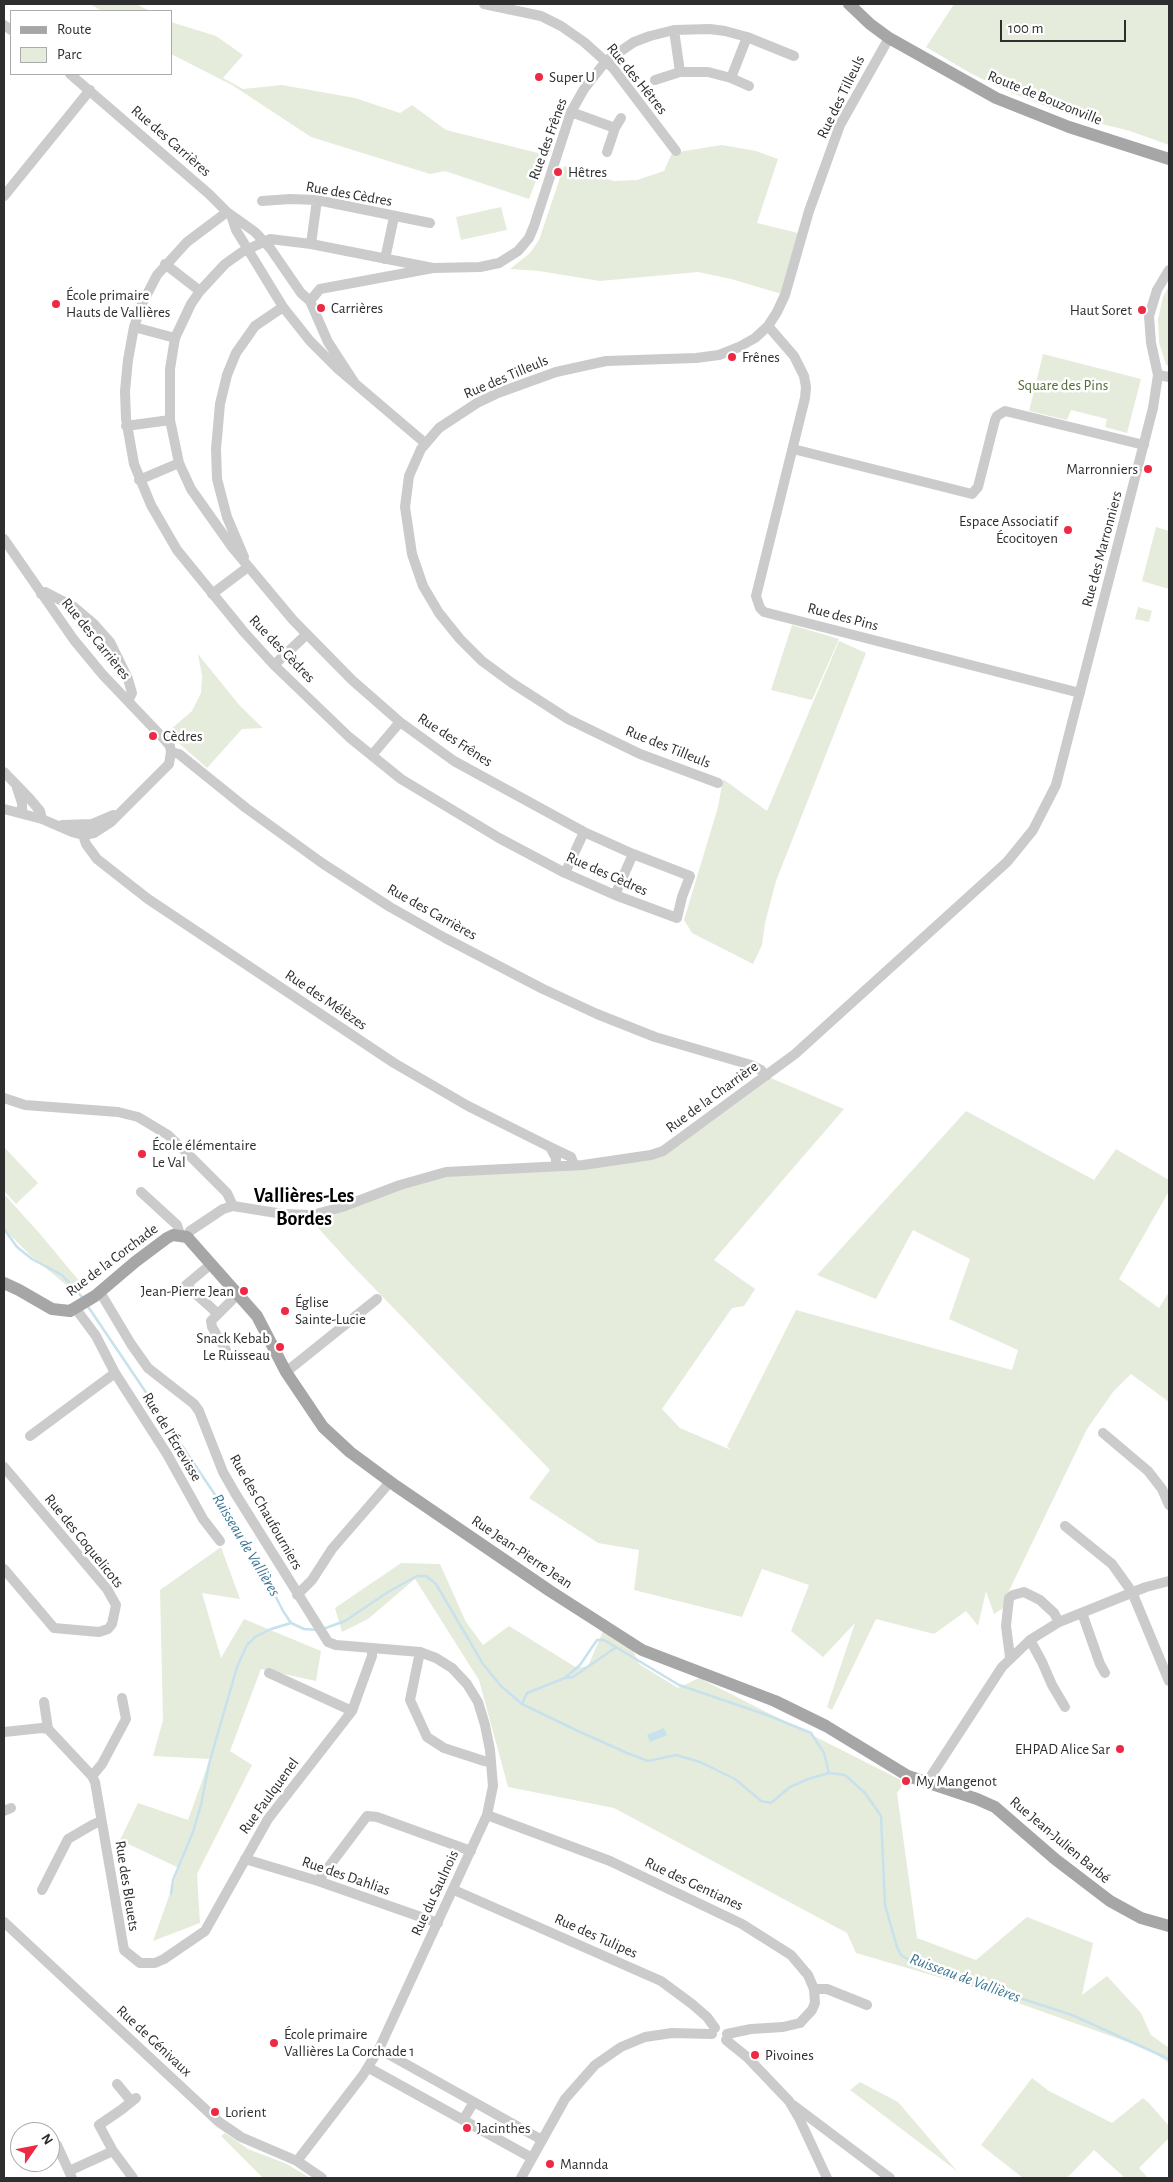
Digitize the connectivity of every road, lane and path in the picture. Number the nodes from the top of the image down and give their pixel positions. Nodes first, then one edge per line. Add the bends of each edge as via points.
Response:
1 (484, 4) edge
2 (849, 4) edge
3 (674, 30) junction
4 (747, 37) junction
5 (889, 38) junction
6 (794, 56) dead end
7 (606, 61) junction
8 (680, 72) junction
9 (71, 75) edge
10 (731, 78) junction
11 (655, 80) dead end
12 (749, 86) dead end
13 (90, 90) junction
14 (571, 112) junction
15 (621, 118) dead end
16 (615, 128) junction
17 (676, 151) dead end
18 (607, 152) dead end
19 (1169, 159) edge
20 (4, 196) edge
21 (317, 200) junction
22 (262, 201) dead end
23 (229, 214) junction
24 (394, 217) junction
25 (430, 223) dead end
26 (263, 240) junction
27 (311, 244) junction
28 (248, 249) junction
29 (385, 259) junction
30 (165, 264) junction
31 (401, 267) junction
32 (1169, 270) edge
33 (200, 291) junction
34 (310, 301) junction
35 (283, 307) junction
36 (768, 326) junction
37 (134, 327) junction
38 (324, 334) junction
39 (175, 338) junction
40 (310, 340) junction
41 (1158, 374) junction
42 (1169, 378) edge
43 (354, 382) junction
44 (170, 420) junction
45 (126, 426) junction
46 (425, 443) junction
47 (1144, 445) junction
48 (793, 449) junction
49 (179, 464) junction
50 (140, 480) junction
51 (227, 517) junction
52 (212, 521) junction
53 (4, 539) edge
54 (248, 567) junction
55 (41, 594) junction
56 (212, 594) junction
57 (307, 634) junction
58 (274, 665) junction
59 (1080, 693) junction
60 (128, 701) junction
61 (400, 722) junction
62 (171, 752) junction
63 (372, 755) junction
64 (4, 772) edge
65 (718, 783) dead end
66 (17, 787) junction
67 (4, 808) edge
68 (22, 813) junction
69 (42, 819) junction
70 (88, 829) junction
71 (584, 832) junction
72 (633, 854) junction
73 (565, 873) junction
74 (690, 876) joint
75 (615, 895) junction
76 (766, 1076) junction
77 (4, 1098) edge
78 (550, 1147) junction
79 (574, 1165) junction
80 (556, 1166) junction
81 (141, 1192) dead end
82 (233, 1206) junction
83 (184, 1236) junction
84 (210, 1265) junction
85 (4, 1282) edge
86 (97, 1294) junction
87 (237, 1295) junction
88 (378, 1299) dead end
89 (78, 1308) junction
90 (217, 1313) junction
91 (226, 1350) dead end
92 (286, 1372) junction
93 (115, 1374) junction
94 (1103, 1433) dead end
95 (30, 1436) dead end
96 (4, 1468) edge
97 (390, 1482) junction
98 (1169, 1505) edge
99 (1065, 1526) dead end
100 (220, 1541) dead end
101 (4, 1569) edge
102 (1169, 1581) edge
103 (1132, 1592) junction
104 (297, 1595) junction
105 (1082, 1613) junction
106 (1059, 1622) junction
107 (1030, 1640) junction
108 (372, 1648) junction
109 (420, 1652) junction
110 (1010, 1657) junction
111 (269, 1673) dead end
112 (1105, 1674) dead end
113 (1169, 1681) edge
114 (122, 1698) dead end
115 (44, 1702) dead end
116 (1065, 1707) dead end
117 (352, 1711) junction
118 (48, 1729) junction
119 (4, 1732) edge
120 (491, 1762) junction
121 (92, 1776) junction
122 (928, 1783) junction
123 (487, 1815) junction
124 (101, 1821) junction
125 (471, 1851) junction
126 (245, 1859) junction
127 (318, 1881) junction
128 (42, 1890) dead end
129 (454, 1890) junction
130 (4, 1922) edge
131 (438, 1923) junction
132 (1169, 1926) edge
133 (205, 1932) joint
134 (814, 1989) junction
135 (867, 2005) dead end
136 (713, 2031) junction
137 (726, 2037) junction
138 (379, 2049) junction
139 (369, 2068) junction
140 (116, 2084) dead end
141 (789, 2101) junction
142 (474, 2102) junction
143 (463, 2120) junction
144 (542, 2140) junction
145 (113, 2151) junction
146 (60, 2152) edge
147 (532, 2158) junction
148 (297, 2161) junction
149 (70, 2175) edge
150 (133, 2178) edge
151 (322, 2178) edge
152 (521, 2178) edge
153 (827, 2178) edge
154 (890, 2178) edge

1 - 7 street, Rue des Hêtres via 541,16 561,26
2 - 5 main road, Route de Bouzonville
3 - 4 street, Rue des Frênes via 725,31
3 - 7 street, Rue des Frênes via 634,42
3 - 8 street
4 - 6 street, Rue des Frênes
4 - 10 street
5 - 19 main road, Route de Bouzonville via 970,85 1016,107
5 - 36 street, Rue des Tilleuls via 840,125 807,218 785,295
7 - 14 street, Rue des Frênes
7 - 17 street, Rue des Hêtres
8 - 10 street via 708,72
8 - 11 street
9 - 13 street, Rue des Carrières
10 - 12 street
13 - 20 street
13 - 23 street, Rue des Carrières
14 - 16 street
14 - 31 street, Rue des Frênes via 530,238 518,251 499,263 480,267
15 - 16 street
16 - 18 street
21 - 22 street, Rue des Cèdres
21 - 24 street, Rue des Cèdres
21 - 27 street
23 - 26 street, Rue des Carrières
23 - 28 street, Rue des Carrières
23 - 30 street, Rue des Cèdres via 186,242
24 - 25 street, Rue des Cèdres
24 - 29 street
26 - 27 street, Rue des Frênes
26 - 28 street, Rue des Frênes
26 - 34 street, Rue des Carrières
27 - 29 street, Rue des Frênes
28 - 33 street, Rue des Frênes via 225,264
28 - 35 street, Rue des Carrières
29 - 31 street, Rue des Frênes
30 - 33 street
30 - 37 street, Rue des Cèdres via 142,304
31 - 34 street, Rue des Frênes via 320,289
32 - 41 street, Rue des Marronniers via 1156,290 1149,316 1150,343
33 - 39 street, Rue des Frênes
34 - 38 street, Rue des Carrières
35 - 40 street, Rue des Carrières
35 - 51 street, Rue des Frênes via 255,326 236,353 227,375 220,404 216,449 217,478
36 - 46 street, Rue des Tilleuls via 739,347 706,358 606,361 556,372 478,403 448,421
36 - 48 street, Rue des Pins via 794,356 804,376 805,398
37 - 39 street
37 - 45 street, Rue des Cèdres via 125,391
38 - 40 street
38 - 43 street, Rue des Carrières
39 - 44 street, Rue des Frênes via 170,369
40 - 43 street, Rue des Carrières
41 - 42 street
41 - 47 street, Rue des Marronniers
43 - 46 street, Rue des Carrières
44 - 45 street
44 - 49 street, Rue des Frênes
45 - 50 street, Rue des Cèdres
46 - 65 street, Rue des Tilleuls via 416,457 406,491 412,554 439,613 460,639 482,661 568,719 640,754
47 - 48 street via 1005,411 995,420 978,487 972,494
47 - 59 street, Rue des Marronniers
48 - 59 street, Rue des Pins via 756,596 764,612
49 - 50 street
49 - 52 street, Rue des Frênes
50 - 56 street, Rue des Cèdres via 177,550
51 - 52 street
51 - 54 street, Rue des Frênes
52 - 54 street, Rue des Frênes
53 - 55 street, Rue des Carrières
54 - 56 street
54 - 57 street, Rue des Frênes
55 - 60 street, Rue des Carrières via 74,640
55 - 60 street, Rue des Carrières via 45,592 74,607 110,642 128,679 132,693
56 - 58 street, Rue des Cèdres
57 - 58 street
57 - 61 street, Rue des Frênes
58 - 63 street, Rue des Cèdres
59 - 76 street, Rue de la Charrière via 1056,785 1022,846 828,1025
60 - 62 street, Rue des Carrières via 165,740
61 - 63 street
61 - 71 street, Rue des Frênes via 454,761
62 - 70 street via 169,764 102,829
62 - 76 street, Rue des Carrières via 179,754 322,864 453,942 597,1014 655,1037 756,1067
63 - 73 street, Rue des Cèdres via 401,779
64 - 66 street
66 - 67 street via 12,802
66 - 68 street
66 - 69 street via 40,811
67 - 68 street
68 - 69 street
69 - 70 street via 72,832
70 - 78 street, Rue des Mélèzes via 97,859 148,899 394,1063 468,1106
71 - 72 street, Rue des Frênes
71 - 73 street
72 - 74 street, Rue des Frênes
72 - 75 street
73 - 75 street, Rue des Cèdres
74 - 75 street, Rue des Cèdres via 677,918
76 - 79 street, Rue de la Charrière via 663,1151
77 - 82 street via 25,1105 118,1112 138,1117 168,1135 227,1193
78 - 79 street, Rue des Mélèzes via 571,1157
78 - 80 street
79 - 80 street, Rue de la Charrière
80 - 82 street, Rue de la Charrière via 446,1172 312,1215
81 - 83 street via 177,1225
82 - 83 street via 223,1209
83 - 84 main road, Rue Jean-Pierre Jean
83 - 86 main road, Rue de la Corchade via 173,1235 150,1250
84 - 87 main road, Rue Jean-Pierre Jean
84 - 90 street via 186,1285
85 - 89 main road, Rue de la Corchade via 52,1310
86 - 89 main road, Rue de la Corchade
86 - 104 street, Rue des Chaufourniers via 148,1368 199,1411 227,1479
87 - 90 street
87 - 92 main road, Rue Jean-Pierre Jean via 257,1316
88 - 92 street
89 - 93 street, Rue de l'Écrevisse
90 - 91 street via 211,1324
92 - 97 main road, Rue Jean-Pierre Jean via 335,1440
93 - 95 street
93 - 100 street, Rue de l'Écrevisse via 167,1454 203,1519
94 - 98 street via 1148,1471
96 - 101 street, Rue des Coquelicots via 107,1589 116,1606 112,1624 99,1632 54,1628
97 - 104 street
97 - 122 main road, Rue Jean-Pierre Jean via 642,1650 803,1714 908,1776
99 - 103 street via 1112,1564
102 - 103 street
103 - 105 street
103 - 113 street
104 - 108 street, Rue des Chaufourniers via 328,1642 336,1646
105 - 106 street
105 - 112 street
106 - 107 street
106 - 110 street via 1054,1612 1024,1592 1008,1598 1006,1626
107 - 110 street
107 - 116 street
108 - 109 street, Rue du Saulnois
108 - 117 street, Rue Faulquenel
109 - 120 street, Rue du Saulnois via 444,1662 467,1684 481,1711
109 - 120 street via 410,1700 427,1737 444,1748
110 - 122 street
111 - 117 street
114 - 121 street via 126,1720
115 - 118 street
117 - 126 street, Rue Faulquenel via 268,1819
118 - 119 street
118 - 121 street, Rue des Bleuets
120 - 123 street, Rue du Saulnois via 493,1786
121 - 124 street, Rue des Bleuets
122 - 132 main road, Rue Jean-Julien Barbé via 995,1807 1110,1901 1141,1918
123 - 125 street, Rue du Saulnois
123 - 134 street, Rue des Gentianes via 610,1861 742,1924 791,1956 808,1975
124 - 128 street via 68,1839
124 - 133 street, Rue des Bleuets via 121,1942 128,1955 140,1963 155,1963
125 - 127 street via 367,1816
125 - 129 street, Rue du Saulnois
126 - 127 street, Rue des Dahlias
126 - 133 street, Rue Faulquenel
127 - 131 street, Rue des Dahlias
129 - 131 street, Rue du Saulnois
129 - 136 street, Rue des Tulipes via 661,1981 707,2017
130 - 148 street, Rue de Génivaux via 219,2122 256,2145
131 - 138 street, Rue du Saulnois
134 - 135 street via 827,1989
134 - 137 street via 812,2010 800,2023 752,2029
136 - 137 street via 722,2029
136 - 144 street via 645,2037 610,2054 571,2090
137 - 141 street
138 - 139 street, Rue du Saulnois
138 - 142 street
139 - 143 street
139 - 148 street, Rue du Saulnois
140 - 145 street via 134,2099 99,2124
141 - 153 street
141 - 154 street
142 - 143 street
142 - 144 street
143 - 147 street
144 - 147 street
145 - 149 street
145 - 150 street
146 - 149 street
147 - 152 street
148 - 151 street

